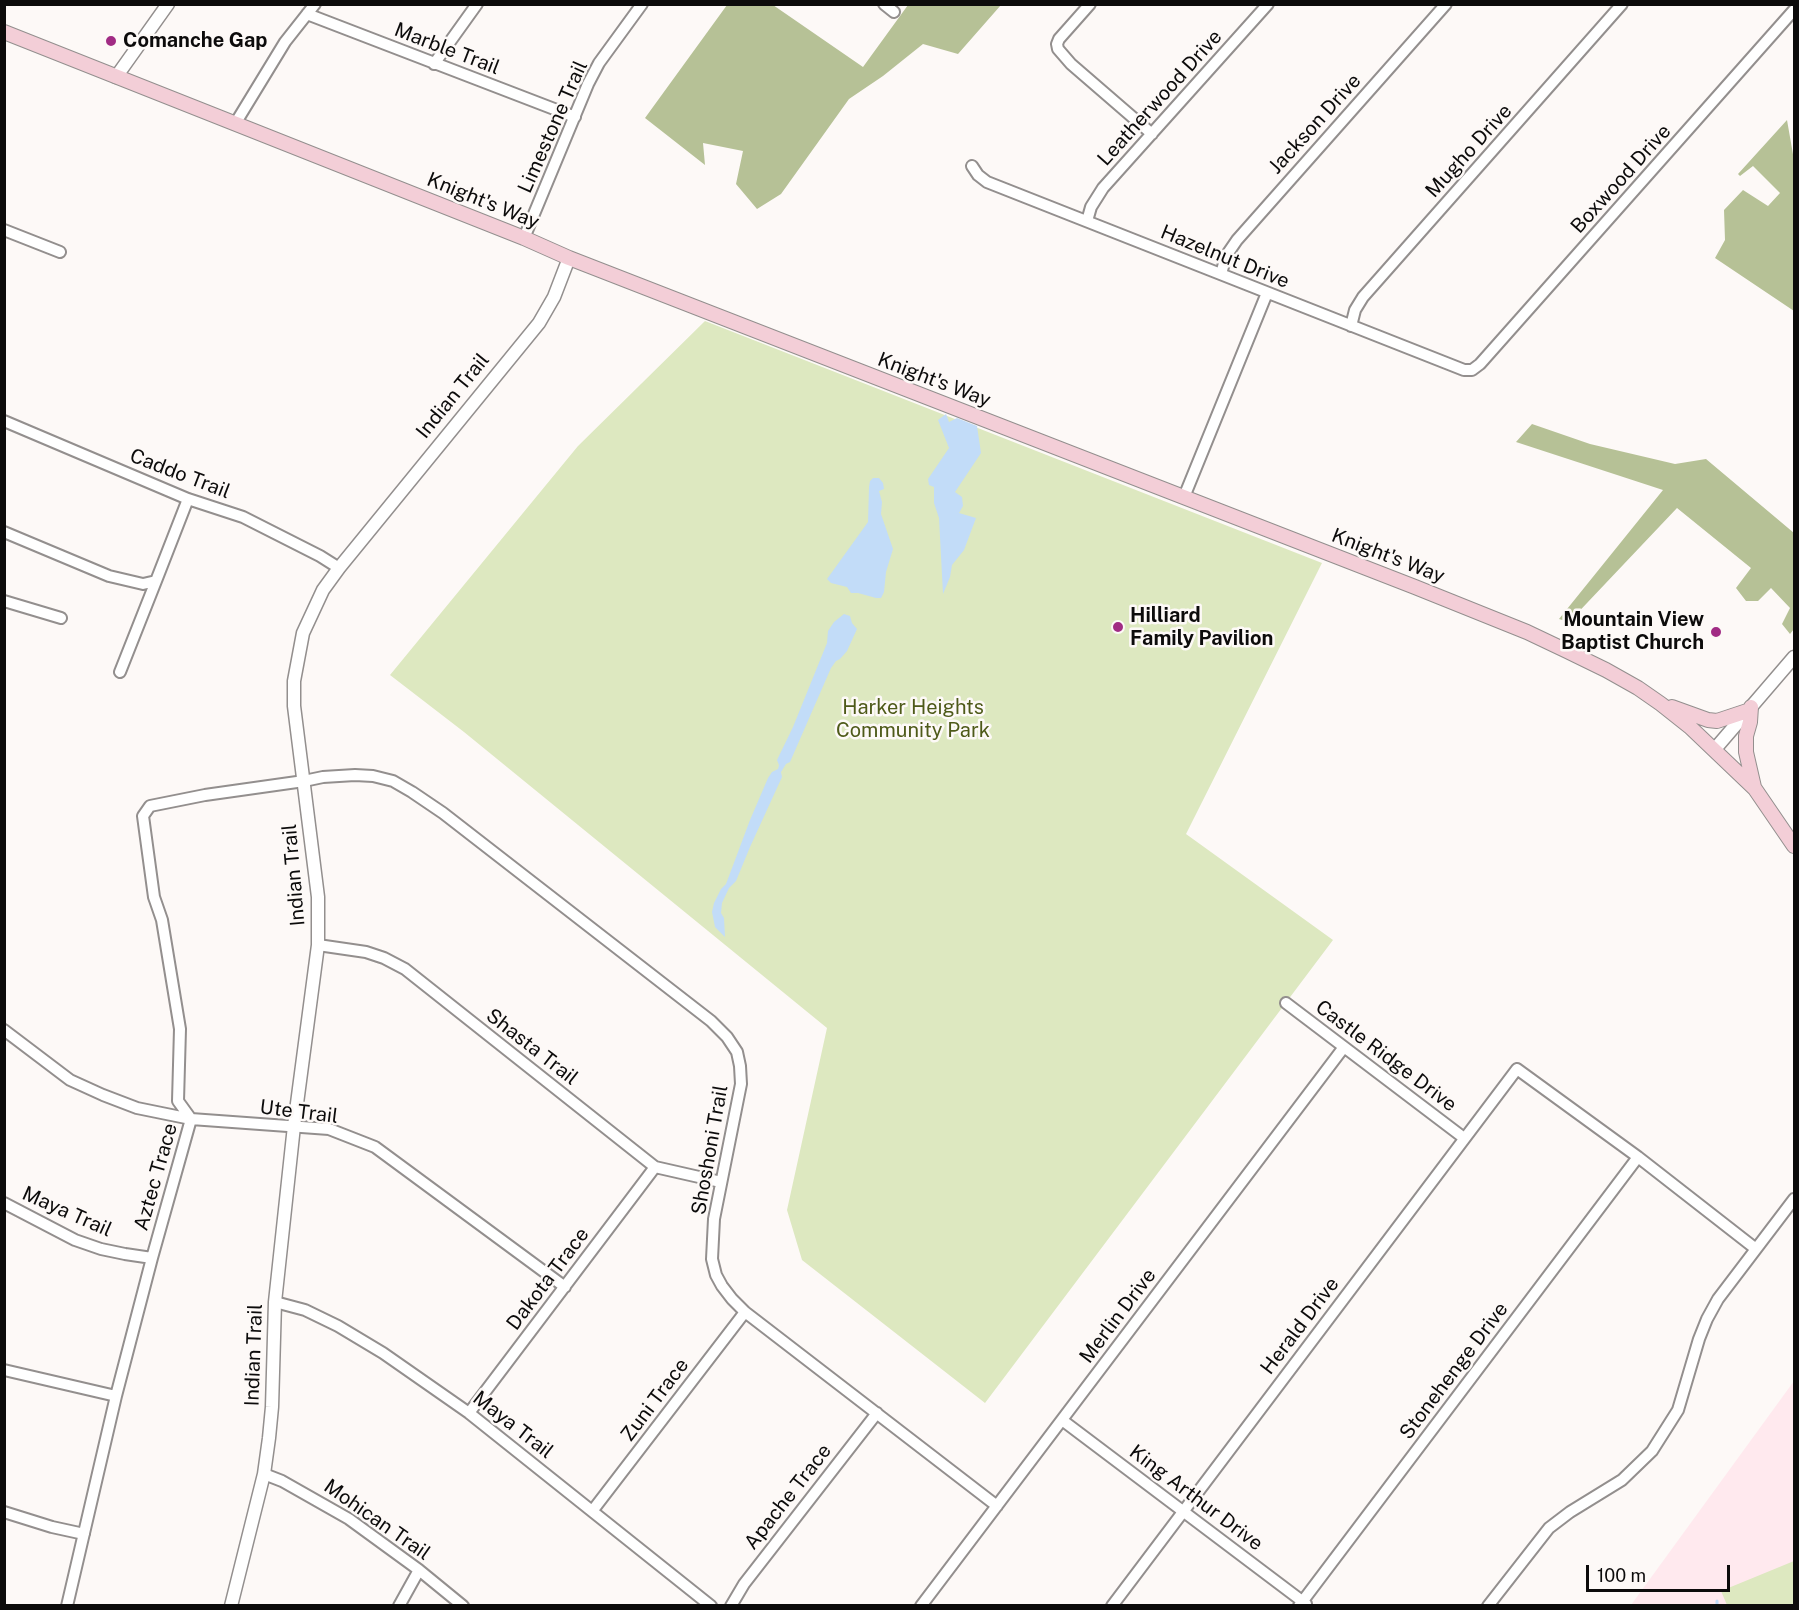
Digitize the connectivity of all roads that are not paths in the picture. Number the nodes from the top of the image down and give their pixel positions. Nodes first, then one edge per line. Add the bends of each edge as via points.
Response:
1 (168, 4) edge
2 (315, 4) edge
3 (477, 4) edge
4 (642, 4) edge
5 (884, 4) edge
6 (1089, 4) edge
7 (1268, 4) edge
8 (1446, 4) edge
9 (1622, 4) edge
10 (1794, 10) edge
11 (894, 12) dead end
12 (307, 14) junction
13 (4, 32) edge
14 (434, 64) junction
15 (116, 77) junction
16 (575, 117) junction
17 (235, 124) junction
18 (1152, 134) junction
19 (972, 166) dead end
20 (1087, 221) junction
21 (4, 230) edge
22 (524, 238) junction
23 (60, 252) dead end
24 (569, 258) junction
25 (1221, 274) junction
26 (1267, 293) junction
27 (1351, 326) junction
28 (1472, 370) joint
29 (4, 421) edge
30 (1184, 497) junction
31 (188, 499) junction
32 (4, 532) edge
33 (339, 568) junction
34 (156, 581) junction
35 (4, 601) edge
36 (61, 618) dead end
37 (1794, 657) edge
38 (120, 672) dead end
39 (1661, 704) junction
40 (1749, 709) junction
41 (1715, 749) junction
42 (304, 781) junction
43 (1755, 789) junction
44 (1794, 846) edge
45 (318, 945) junction
46 (1286, 1003) dead end
47 (4, 1030) edge
48 (1344, 1047) junction
49 (191, 1119) junction
50 (294, 1126) junction
51 (1464, 1138) junction
52 (1638, 1157) junction
53 (655, 1167) junction
54 (721, 1182) junction
55 (1794, 1199) edge
56 (4, 1203) edge
57 (1756, 1249) junction
58 (152, 1258) junction
59 (565, 1287) junction
60 (275, 1302) junction
61 (746, 1312) junction
62 (4, 1370) edge
63 (116, 1396) junction
64 (469, 1413) junction
65 (876, 1413) junction
66 (1062, 1420) junction
67 (264, 1474) junction
68 (997, 1506) junction
69 (593, 1510) junction
70 (1183, 1511) junction
71 (4, 1512) edge
72 (84, 1534) junction
73 (419, 1570) junction
74 (1303, 1604) edge
75 (67, 1605) edge
76 (231, 1605) edge
77 (399, 1605) edge
78 (463, 1605) edge
79 (711, 1605) edge
80 (730, 1605) edge
81 (921, 1605) edge
82 (1112, 1605) edge
83 (1488, 1605) edge

1 - 15 street
2 - 12 street
3 - 14 street
4 - 16 street, Limestone Trail via 599,63
5 - 11 street
6 - 18 street via 1059,39 1058,49
7 - 18 street, Leatherwood Drive
8 - 25 street, Jackson Drive via 1237,240 1226,256
9 - 27 street, Mugho Drive via 1363,297
10 - 28 street, Boxwood Drive
12 - 14 street, Marble Trail
12 - 17 street via 285,42
13 - 15 main road, Knight's Way
14 - 16 street, Marble Trail
15 - 17 main road, Knight's Way
16 - 22 street, Limestone Trail
17 - 22 main road, Knight's Way
18 - 20 street, Leatherwood Drive via 1103,188
19 - 20 street, Hazelnut Drive via 987,182
20 - 25 street, Hazelnut Drive
21 - 23 street
22 - 24 main road, Knight's Way
24 - 30 main road, Knight's Way
24 - 33 street, Indian Trail via 539,322
25 - 26 street, Hazelnut Drive
26 - 27 street, Hazelnut Drive
26 - 30 street
27 - 28 street, Hazelnut Drive
29 - 31 street, Caddo Trail
30 - 39 main road, Knight's Way via 1527,632 1606,670
31 - 33 street, Caddo Trail via 243,518
31 - 34 street
32 - 34 street via 109,576 143,584
33 - 42 street, Indian Trail via 311,613 296,672 294,706
34 - 38 street
35 - 36 street
37 - 40 street
39 - 40 main road via 1708,720 1726,719
39 - 41 main road, Knight's Way
40 - 41 street
40 - 43 main road via 1746,752
41 - 43 main road, Knight's Way
42 - 45 street, Indian Trail via 318,897
42 - 49 street, Aztec Trace via 150,806 143,816 154,897 162,920 180,1029 178,1101
42 - 54 street, Shoshoni Trail via 373,776 412,792 728,1037 737,1052 741,1084
43 - 44 main road, Knight's Way
45 - 50 street, Indian Trail
45 - 53 street, Shasta Trail via 366,952 405,969
46 - 48 street, Castle Ridge Drive
47 - 49 street, Ute Trail via 70,1080 137,1108
48 - 51 street, Castle Ridge Drive
48 - 66 street, Merlin Drive
49 - 50 street, Ute Trail
49 - 58 street, Aztec Trace
50 - 59 street, Ute Trail via 329,1129 375,1148
50 - 60 street, Indian Trail
51 - 52 street, Herald Drive via 1517,1069
51 - 70 street, Herald Drive
52 - 57 street
52 - 74 street, Stonehenge Drive
53 - 54 street, Shasta Trail
53 - 59 street, Dakota Trace
54 - 61 street, Shoshoni Trail via 712,1259 722,1286
55 - 57 street
56 - 58 street, Maya Trail via 75,1240
57 - 83 street via 1707,1319 1678,1410 1652,1451 1622,1479 1549,1528
58 - 63 street, Aztec Trace
59 - 64 street, Dakota Trace
60 - 64 street, Maya Trail via 305,1310 338,1326
60 - 67 street, Indian Trail via 272,1407
61 - 65 street, Shoshoni Trail
61 - 69 street, Zuni Trace
62 - 63 street
63 - 72 street, Aztec Trace
64 - 69 street, Maya Trail
65 - 68 street, Shoshoni Trail
65 - 80 street, Apache Trace
66 - 68 street, Merlin Drive
66 - 70 street, King Arthur Drive
67 - 73 street, Mohican Trail via 349,1519
67 - 76 street, Indian Trail
68 - 81 street, Merlin Drive
69 - 79 street, Maya Trail
70 - 74 street, King Arthur Drive
70 - 82 street, Herald Drive
71 - 72 street
72 - 75 street, Aztec Trace
73 - 77 street
73 - 78 street, Mohican Trail

